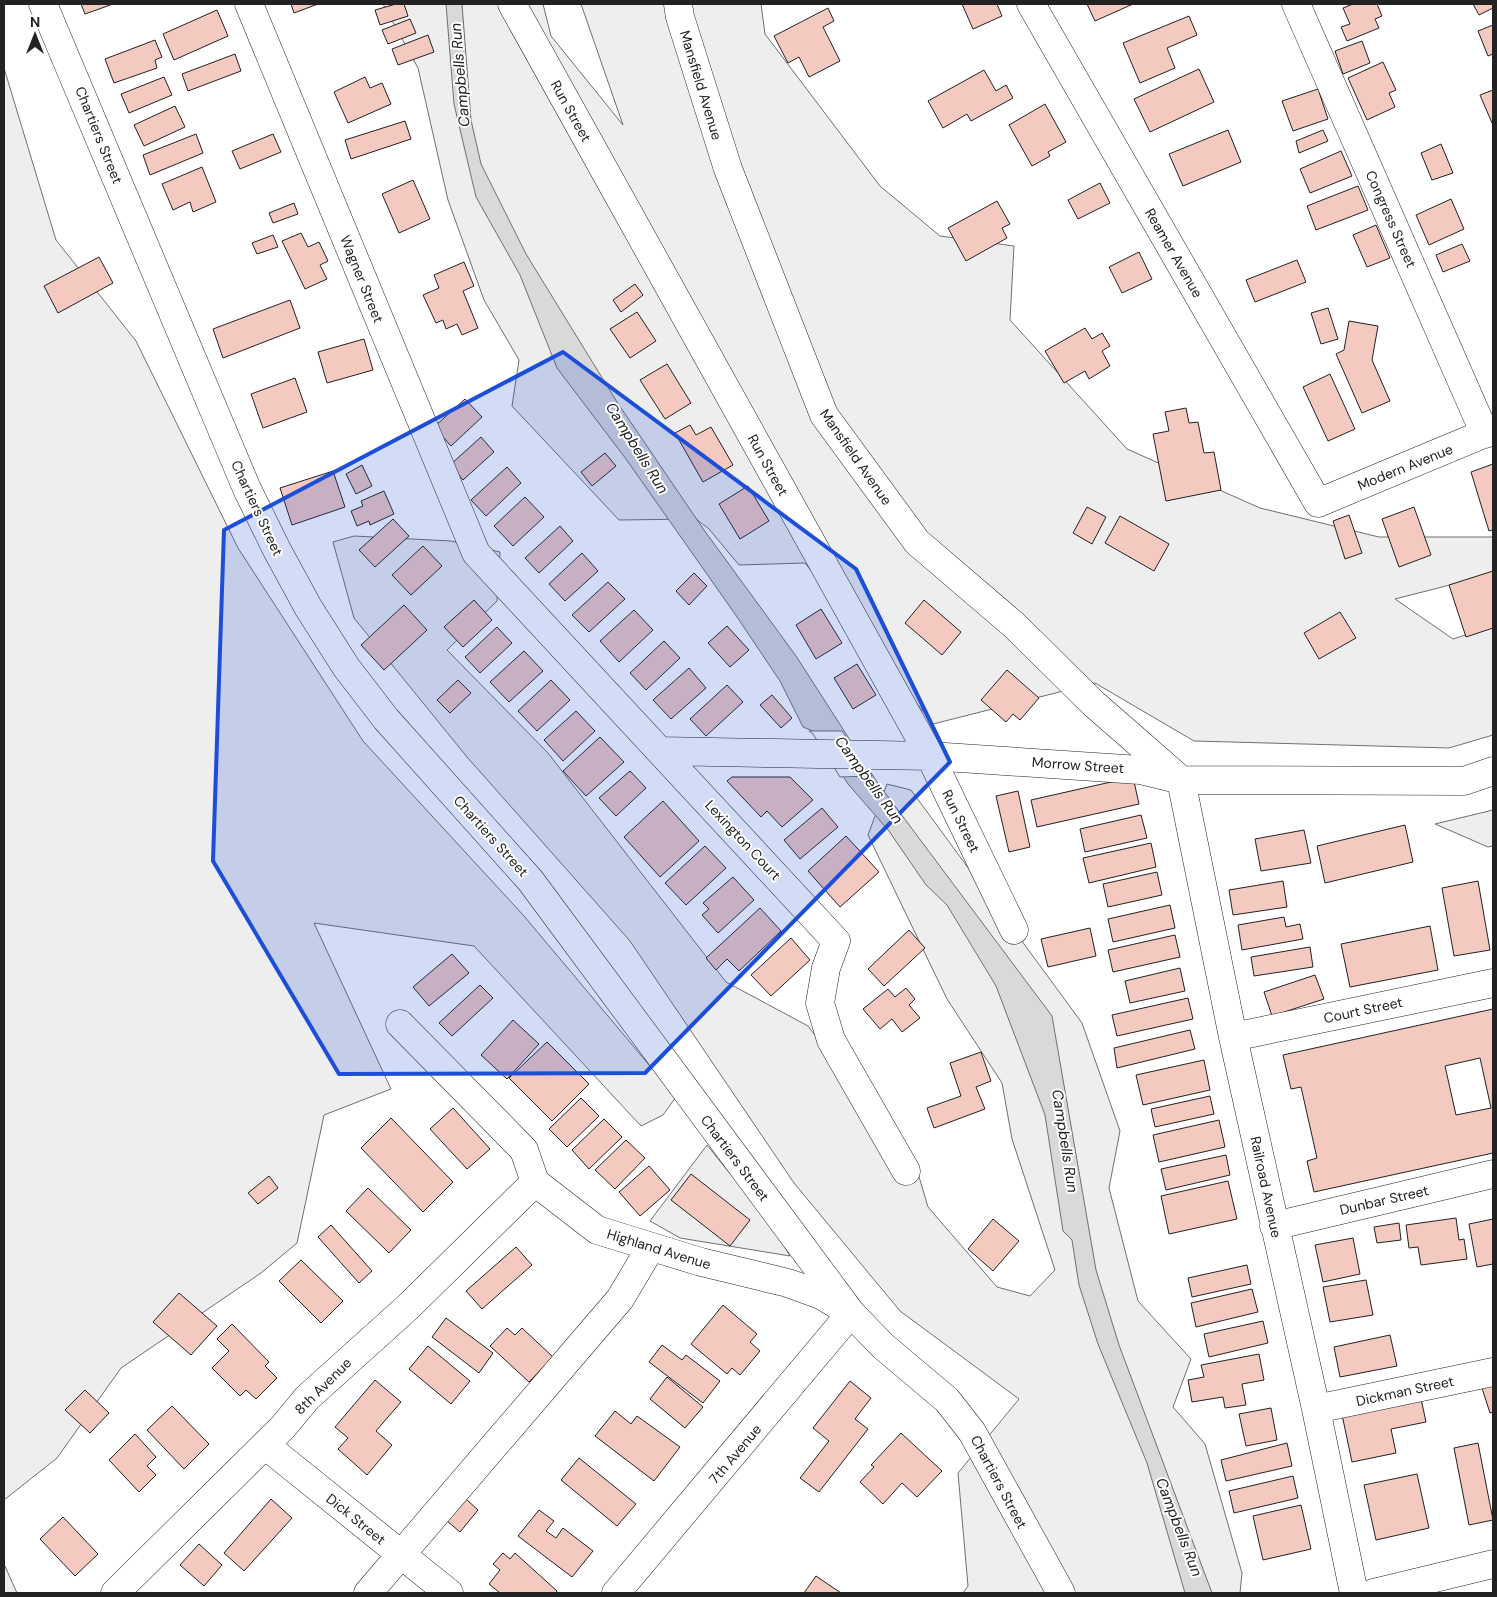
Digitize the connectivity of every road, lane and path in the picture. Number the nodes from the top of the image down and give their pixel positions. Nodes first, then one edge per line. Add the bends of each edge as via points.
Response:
1 (43, 4) edge
2 (249, 4) edge
3 (512, 4) edge
4 (678, 4) edge
5 (1031, 4) edge
6 (1296, 4) edge
7 (1489, 432) edge
8 (1318, 503) joint
9 (476, 553) joint
10 (661, 750) junction
11 (930, 756) junction
12 (1493, 771) edge
13 (1181, 780) junction
14 (1014, 930) dead end
15 (1493, 983) edge
16 (400, 1024) dead end
17 (1233, 1037) junction
18 (906, 1171) dead end
19 (1493, 1174) edge
20 (535, 1182) junction
21 (1274, 1226) junction
22 (651, 1247) junction
23 (851, 1313) junction
24 (1493, 1372) edge
25 (1316, 1409) junction
26 (264, 1445) junction
27 (400, 1554) junction
28 (1493, 1564) edge
29 (115, 1593) edge
30 (368, 1593) edge
31 (448, 1593) edge
32 (616, 1593) edge
33 (1061, 1593) edge
34 (1354, 1593) edge
35 (1373, 1593) edge

1 - 23 street, Chartiers Street via 244,481 308,607 346,667 386,719 530,880
2 - 9 street, Wagner Street
3 - 11 street, Run Street
4 - 13 street, Mansfield Avenue via 728,169 824,415 917,542 1014,625 1094,704
5 - 8 street, Reamer Avenue
6 - 7 street, Congress Street
7 - 8 street, Modern Avenue
9 - 10 street, Lexington Court
10 - 11 street, Morrow Street
10 - 18 street, Lexington Court via 836,941 826,968 820,1002 831,1040
11 - 13 street, Morrow Street via 1140,770
11 - 14 street, Run Street
12 - 13 street, Morrow Street via 1464,781
13 - 17 street, Railroad Avenue
15 - 17 street, Court Street
16 - 20 street via 524,1150
17 - 21 street, Railroad Avenue
19 - 21 street, Dunbar Street
20 - 22 street, Highland Avenue via 597,1230
20 - 26 street, 8th Avenue via 409,1306 307,1398
21 - 25 street, Railroad Avenue
22 - 23 street, Highland Avenue via 788,1283 821,1295
22 - 27 street via 620,1299
23 - 32 street, 7th Avenue
23 - 33 street, Chartiers Street via 883,1346 947,1400 972,1432
24 - 25 street, Dickman Street
25 - 34 street, Railroad Avenue
26 - 27 street, Dick Street
26 - 29 street, 8th Avenue
27 - 30 street
27 - 31 street, Dick Street
28 - 35 street

